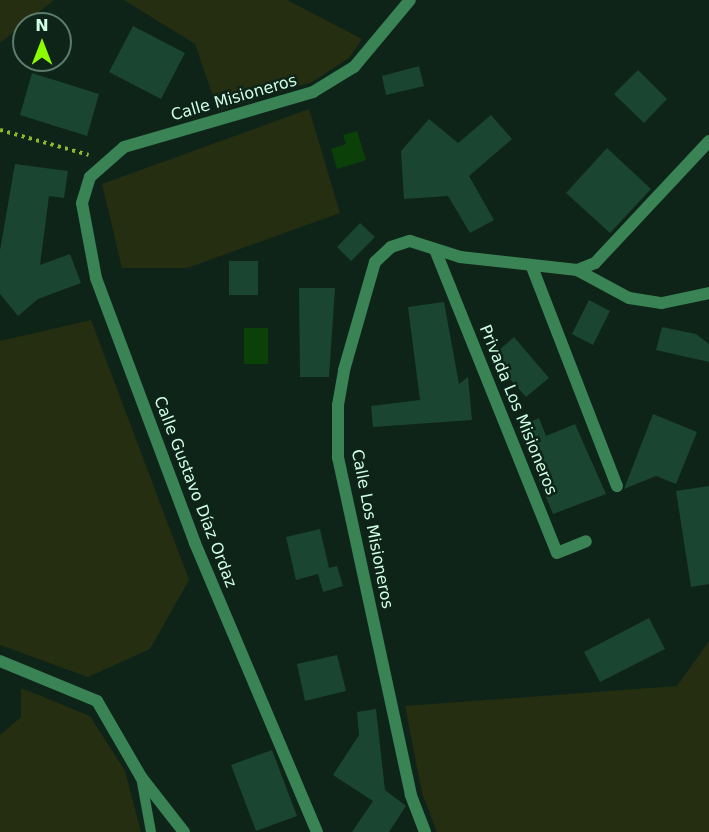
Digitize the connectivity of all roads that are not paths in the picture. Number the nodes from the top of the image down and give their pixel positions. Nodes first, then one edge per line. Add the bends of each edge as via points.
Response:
1 (410, 0) edge
2 (709, 141) edge
3 (104, 159) joint
4 (436, 252) junction
5 (532, 267) junction
6 (577, 270) junction
7 (709, 293) edge
8 (617, 486) dead end
9 (586, 541) dead end
10 (0, 661) edge
11 (141, 777) junction
12 (151, 832) edge
13 (184, 832) edge
14 (317, 832) edge
15 (425, 832) edge

1 - 3 street, Calle Misioneros via 354,67 313,92 124,147
2 - 6 street via 595,263
3 - 14 street, Calle Gustavo Díaz Ordaz via 90,177 82,203 96,278 195,543
4 - 5 street, Calle Los Misioneros
4 - 9 street, Privada Los Misioneros via 557,553
4 - 15 street, Calle Los Misioneros via 419,242 401,242 375,262 338,405 338,458 351,524 411,795
5 - 6 street, Calle Los Misioneros
5 - 8 street
6 - 7 street, Calle Los Misioneros via 629,298 662,303
10 - 11 street via 97,701
11 - 12 lane
11 - 13 street

